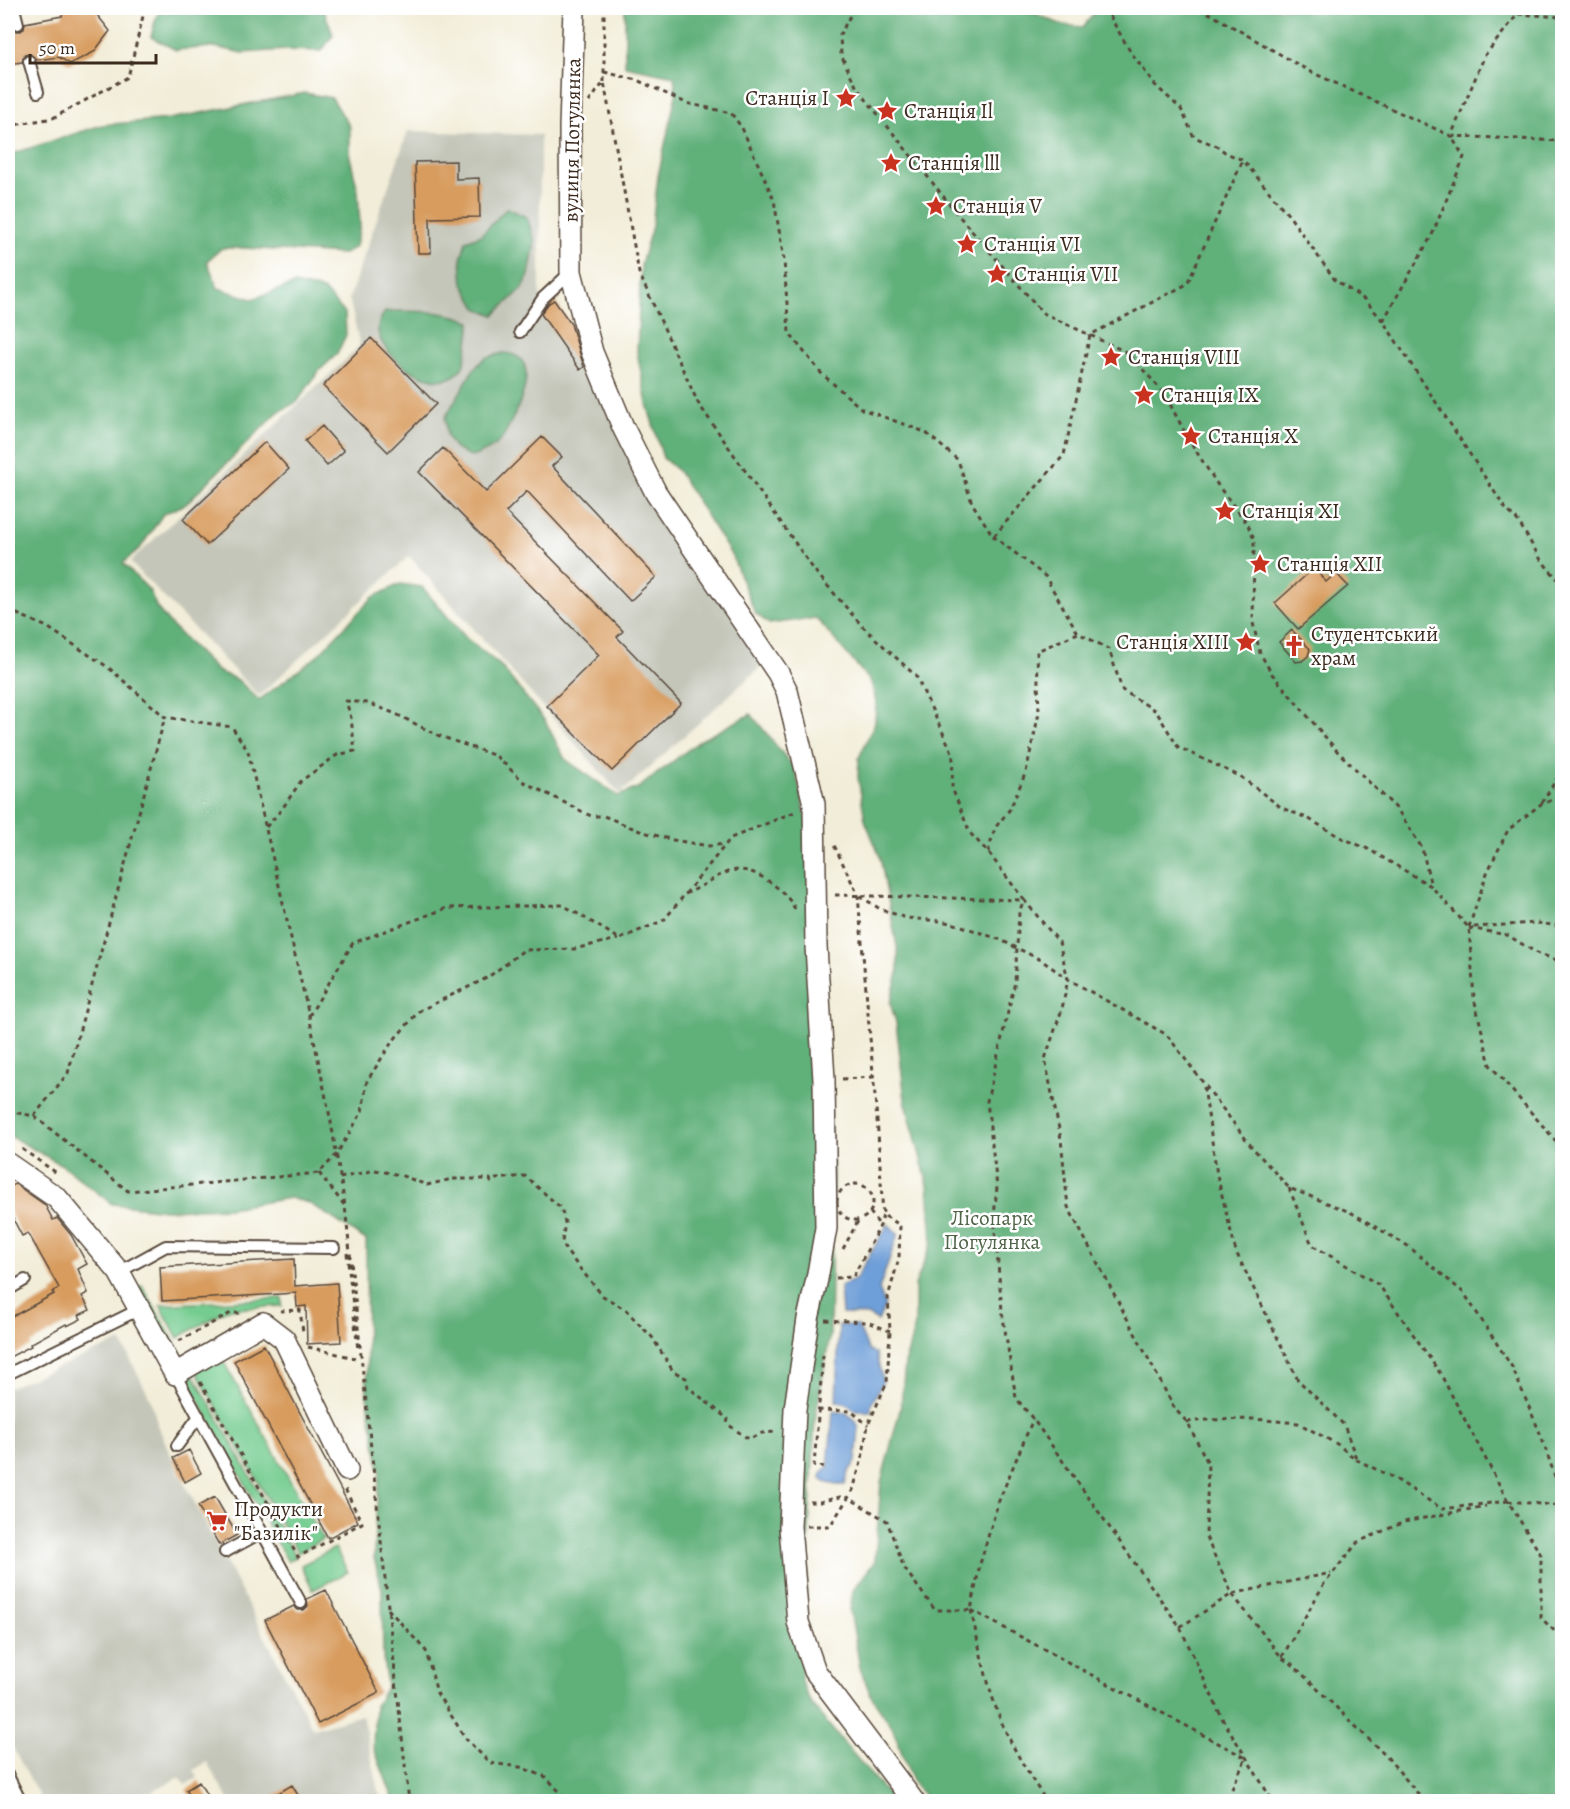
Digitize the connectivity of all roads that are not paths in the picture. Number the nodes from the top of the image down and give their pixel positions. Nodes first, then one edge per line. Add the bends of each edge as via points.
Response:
1 (14, 8) edge
2 (574, 8) edge
3 (18, 24) dead end
4 (29, 61) dead end
5 (39, 92) dead end
6 (571, 272) junction
7 (520, 332) dead end
8 (8, 1164) edge
9 (334, 1248) road end
10 (119, 1272) junction
11 (25, 1280) dead end
12 (8, 1290) edge
13 (140, 1309) junction
14 (183, 1370) junction
15 (8, 1374) edge
16 (199, 1416) junction
17 (177, 1446) dead end
18 (344, 1475) road end
19 (262, 1532) junction
20 (225, 1552) dead end
21 (301, 1603) dead end
22 (8, 1776) edge
23 (21, 1802) edge
24 (914, 1802) edge

1 - 3 lane
2 - 6 street, вулиця Погулянка
4 - 5 lane
6 - 7 lane via 543,298
6 - 24 street, вулиця Погулянка via 592,352 640,462 656,493 787,691 814,804 826,1228 817,1279 817,1319 795,1409 790,1527 798,1622 815,1671
8 - 10 street via 57,1198
9 - 10 lane via 166,1246
10 - 13 street
11 - 12 lane
13 - 14 street
13 - 15 lane
14 - 16 lane
14 - 18 street via 263,1323 284,1339
16 - 17 lane
16 - 19 lane
19 - 20 lane
19 - 21 lane
22 - 23 lane

